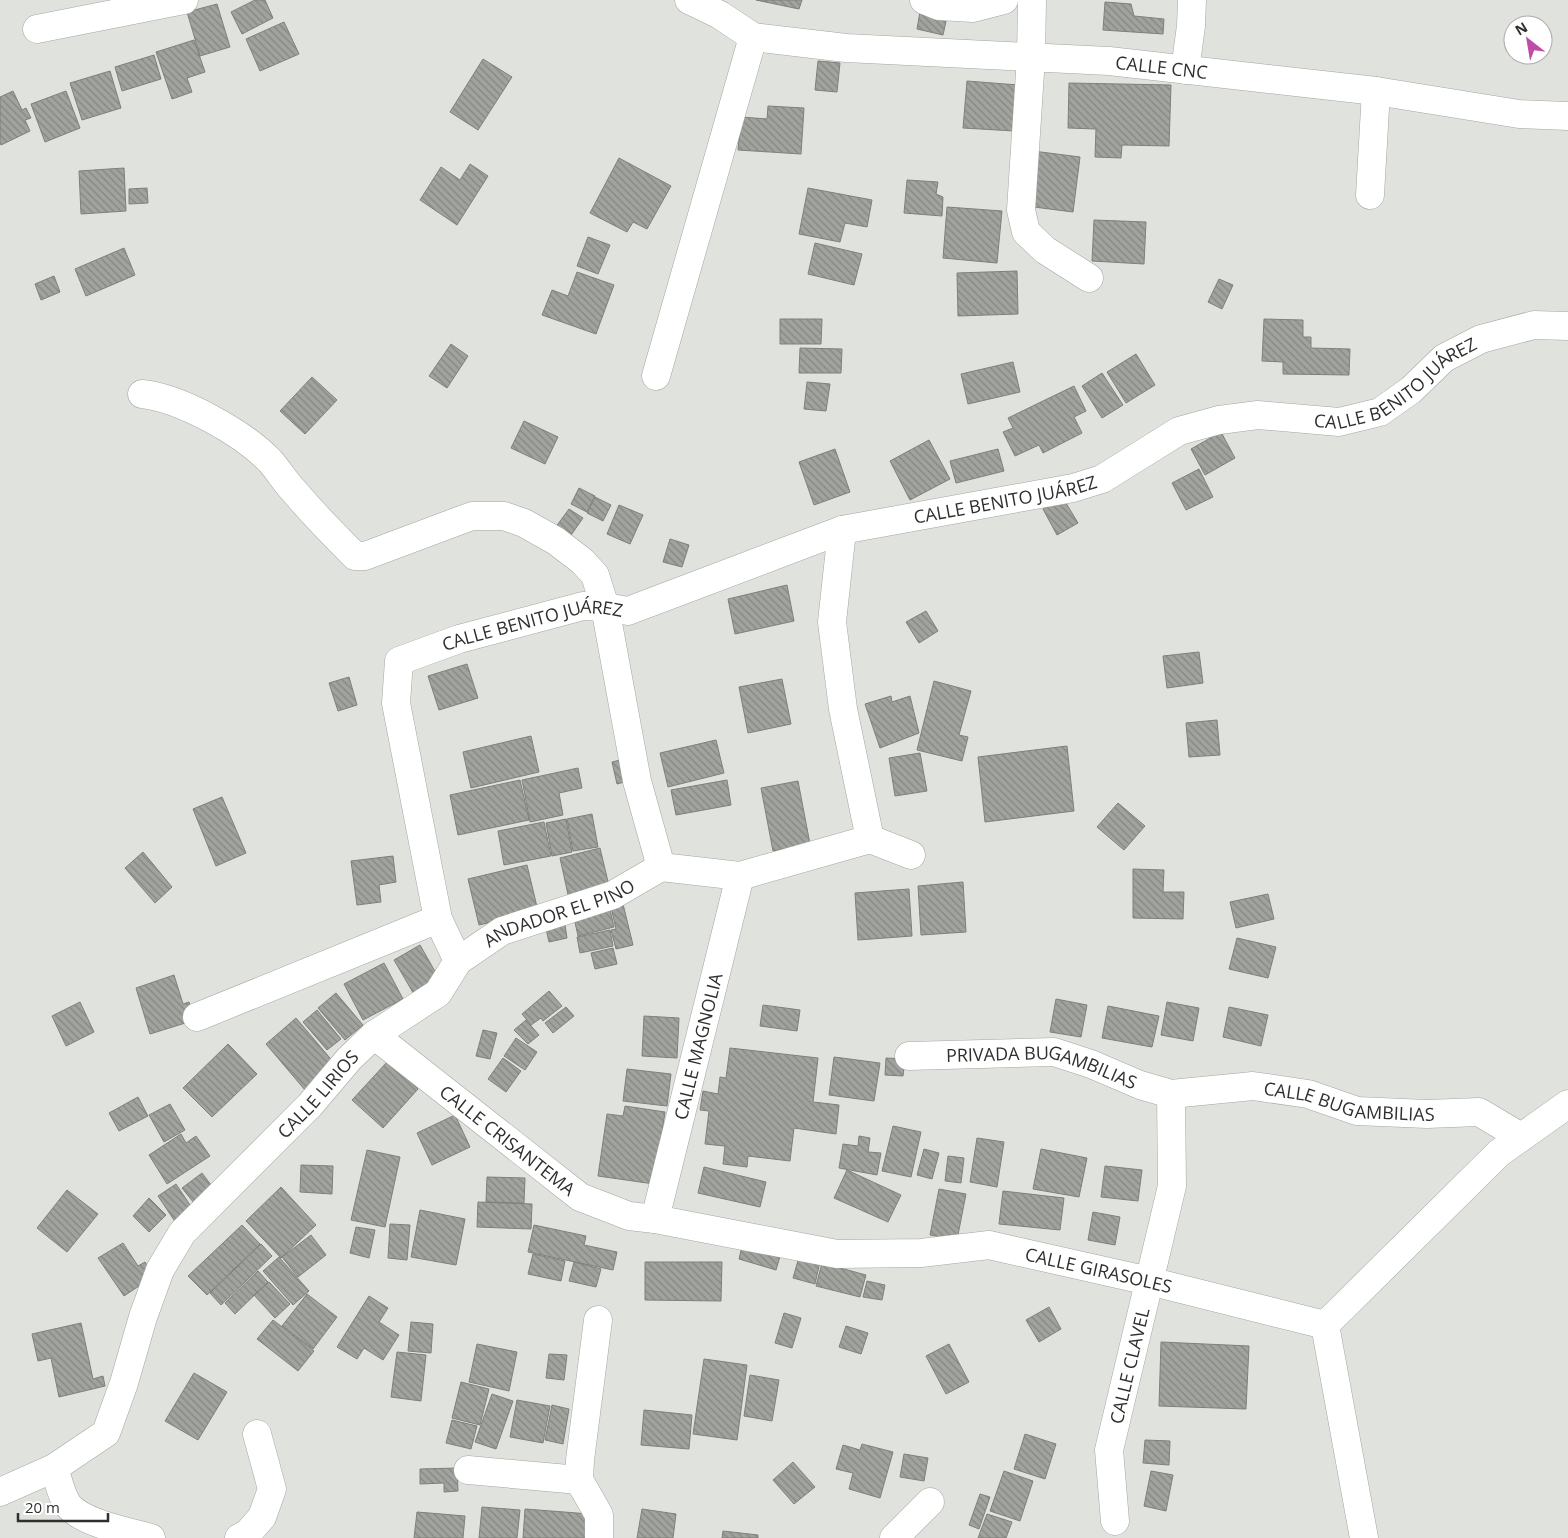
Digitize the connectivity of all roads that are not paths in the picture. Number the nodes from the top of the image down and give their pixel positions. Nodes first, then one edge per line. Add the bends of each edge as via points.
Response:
1 (184, 0) edge
2 (689, 0) edge
3 (924, 0) edge
4 (1004, 0) edge
5 (1032, 0) edge
6 (1192, 0) edge
7 (721, 8) edge
8 (37, 29) dead end
9 (752, 37) junction
10 (1031, 57) junction
11 (1185, 70) junction
12 (1376, 90) junction
13 (1568, 116) edge
14 (1370, 195) dead end
15 (1089, 278) dead end
16 (1568, 326) edge
17 (656, 376) dead end
18 (142, 394) dead end
19 (842, 530) junction
20 (605, 607) junction
21 (870, 839) junction
22 (910, 855) dead end
23 (661, 867) junction
24 (740, 876) junction
25 (438, 919) junction
26 (458, 961) junction
27 (197, 1018) dead end
28 (374, 1034) junction
29 (909, 1056) dead end
30 (1171, 1094) junction
31 (1568, 1104) edge
32 (1521, 1137) junction
33 (655, 1219) junction
34 (1148, 1281) junction
35 (598, 1320) dead end
36 (1325, 1325) junction
37 (257, 1434) dead end
38 (54, 1468) junction
39 (468, 1470) dead end
40 (579, 1480) junction
41 (0, 1492) edge
42 (930, 1502) dead end
43 (1115, 1521) dead end
44 (151, 1538) edge
45 (239, 1538) edge
46 (599, 1538) edge
47 (894, 1538) edge
48 (1364, 1538) edge

1 - 8 street
2 - 7 street
3 - 4 street via 939,6 973,8
5 - 10 street
6 - 11 street
7 - 9 street
9 - 10 street, CALLE CNC via 846,48
9 - 17 street
10 - 11 street, CALLE CNC via 1109,61
10 - 15 street via 1021,210 1026,232 1045,250
11 - 12 street, CALLE CNC
12 - 13 street, CALLE CNC via 1519,114
12 - 14 street
16 - 19 street, CALLE BENITO JUÁREZ via 1534,325 1481,339 1444,358 1411,390 1380,412 1339,422 1258,415 1219,420 1179,431 1102,479 1074,488
18 - 20 street via 193,410 245,439 270,461 293,491 355,556 365,556 472,516 504,516 556,541 582,561 595,576
19 - 20 street, CALLE BENITO JUÁREZ via 628,611
19 - 21 street via 832,622 843,709
20 - 23 street via 637,781
20 - 25 street, CALLE BENITO JUÁREZ via 583,606 567,610 459,639 398,661 396,703
21 - 22 street
21 - 24 street
23 - 24 street
23 - 26 street, ANDADOR EL PINO via 613,895 502,931
24 - 33 street, CALLE MAGNOLIA
25 - 26 street
25 - 27 street
26 - 28 street, CALLE LIRIOS via 438,993
28 - 33 street, CALLE CRISANTEMA via 580,1197 629,1216
28 - 38 street, CALLE LIRIOS via 310,1105 182,1233 160,1270 106,1433
29 - 30 street, PRIVADA BUGAMBILIAS via 1054,1052 1140,1086
30 - 32 street, CALLE BUGAMBILIAS via 1252,1086 1308,1094 1357,1111 1478,1112
30 - 34 street, CALLE CLAVEL via 1172,1186
31 - 32 street
32 - 36 street via 1498,1152
33 - 34 street, CALLE GIRASOLES via 838,1254 921,1254 989,1245
34 - 36 street, CALLE GIRASOLES
34 - 43 street, CALLE CLAVEL via 1109,1450
35 - 40 street
36 - 48 street
37 - 45 street via 272,1489 262,1517
38 - 41 street, CALLE LIRIOS
38 - 44 street via 67,1504 75,1512
39 - 40 street
40 - 46 street via 599,1515
42 - 47 street

